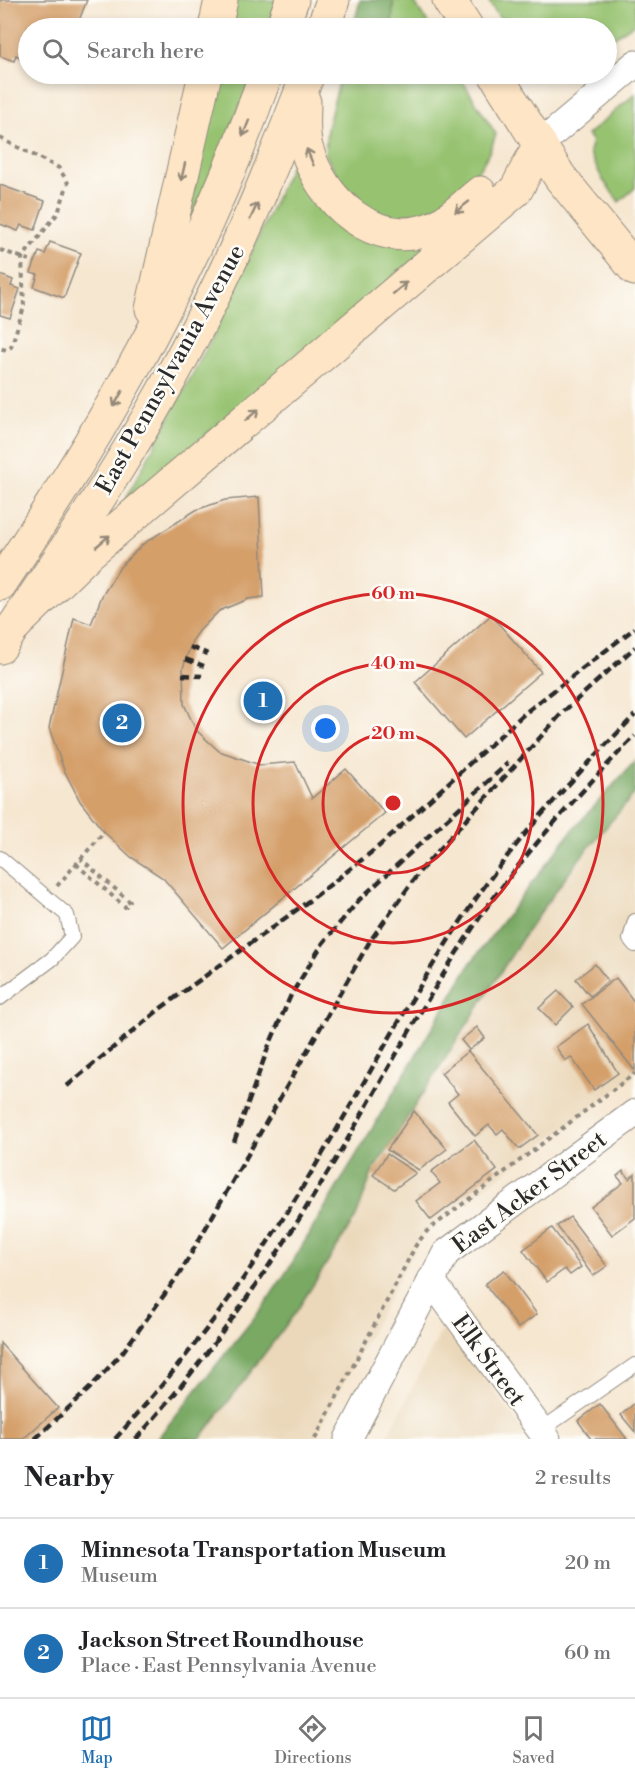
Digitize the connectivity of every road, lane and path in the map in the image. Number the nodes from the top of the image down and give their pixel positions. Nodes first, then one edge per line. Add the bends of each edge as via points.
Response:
1 (221, 0) edge
2 (292, 0) edge
3 (333, 0) edge
4 (449, 0) edge
5 (217, 18) edge
6 (286, 18) edge
7 (327, 18) edge
8 (461, 18) edge
9 (635, 64) edge
10 (617, 79) edge
11 (203, 84) edge
12 (262, 84) edge
13 (305, 84) edge
14 (307, 84) edge
15 (501, 84) edge
16 (611, 84) edge
17 (0, 138) edge
18 (540, 144) junction
19 (0, 249) edge
20 (22, 258) junction
21 (35, 262) dead end
22 (635, 269) edge
23 (0, 348) edge
24 (141, 355) junction
25 (0, 584) edge
26 (8, 636) edge
27 (104, 832) dead end
28 (0, 858) edge
29 (81, 859) junction
30 (76, 864) junction
31 (46, 898) junction
32 (635, 921) edge
33 (635, 945) edge
34 (0, 998) edge
35 (635, 1113) edge
36 (431, 1280) junction
37 (635, 1365) edge
38 (544, 1435) edge
39 (348, 1439) edge

1 - 5 main road
2 - 6 main road
3 - 7 main road
4 - 8 main road
9 - 10 street
11 -> 24 main road
12 -> 24 main road, East Pennsylvania Avenue via 220,195
26 -> 13 main road, East Pennsylvania Avenue via 124,459 201,321 254,211
18 -> 14 main road via 434,228 408,234 385,233 353,218 323,184 306,148 303,131
15 - 18 main road
16 - 18 street
17 - 20 path via 59,168 68,183 58,213
18 - 22 main road via 568,187
26 -> 18 main road via 88,554 516,190
19 - 20 path
20 - 21 path
20 - 23 path via 24,307 11,347
24 -> 25 main road, East Pennsylvania Avenue via 81,460
27 - 29 path
28 - 31 lane
29 - 30 path
29 - 30 path via 130,902 125,907
30 - 31 path
31 - 34 lane via 67,915 72,937 52,959
32 - 33 lane via 630,939
35 - 36 street, East Acker Street via 455,1244
36 - 38 street, Elk Street
36 - 39 street, East Acker Street
37 - 38 lane

